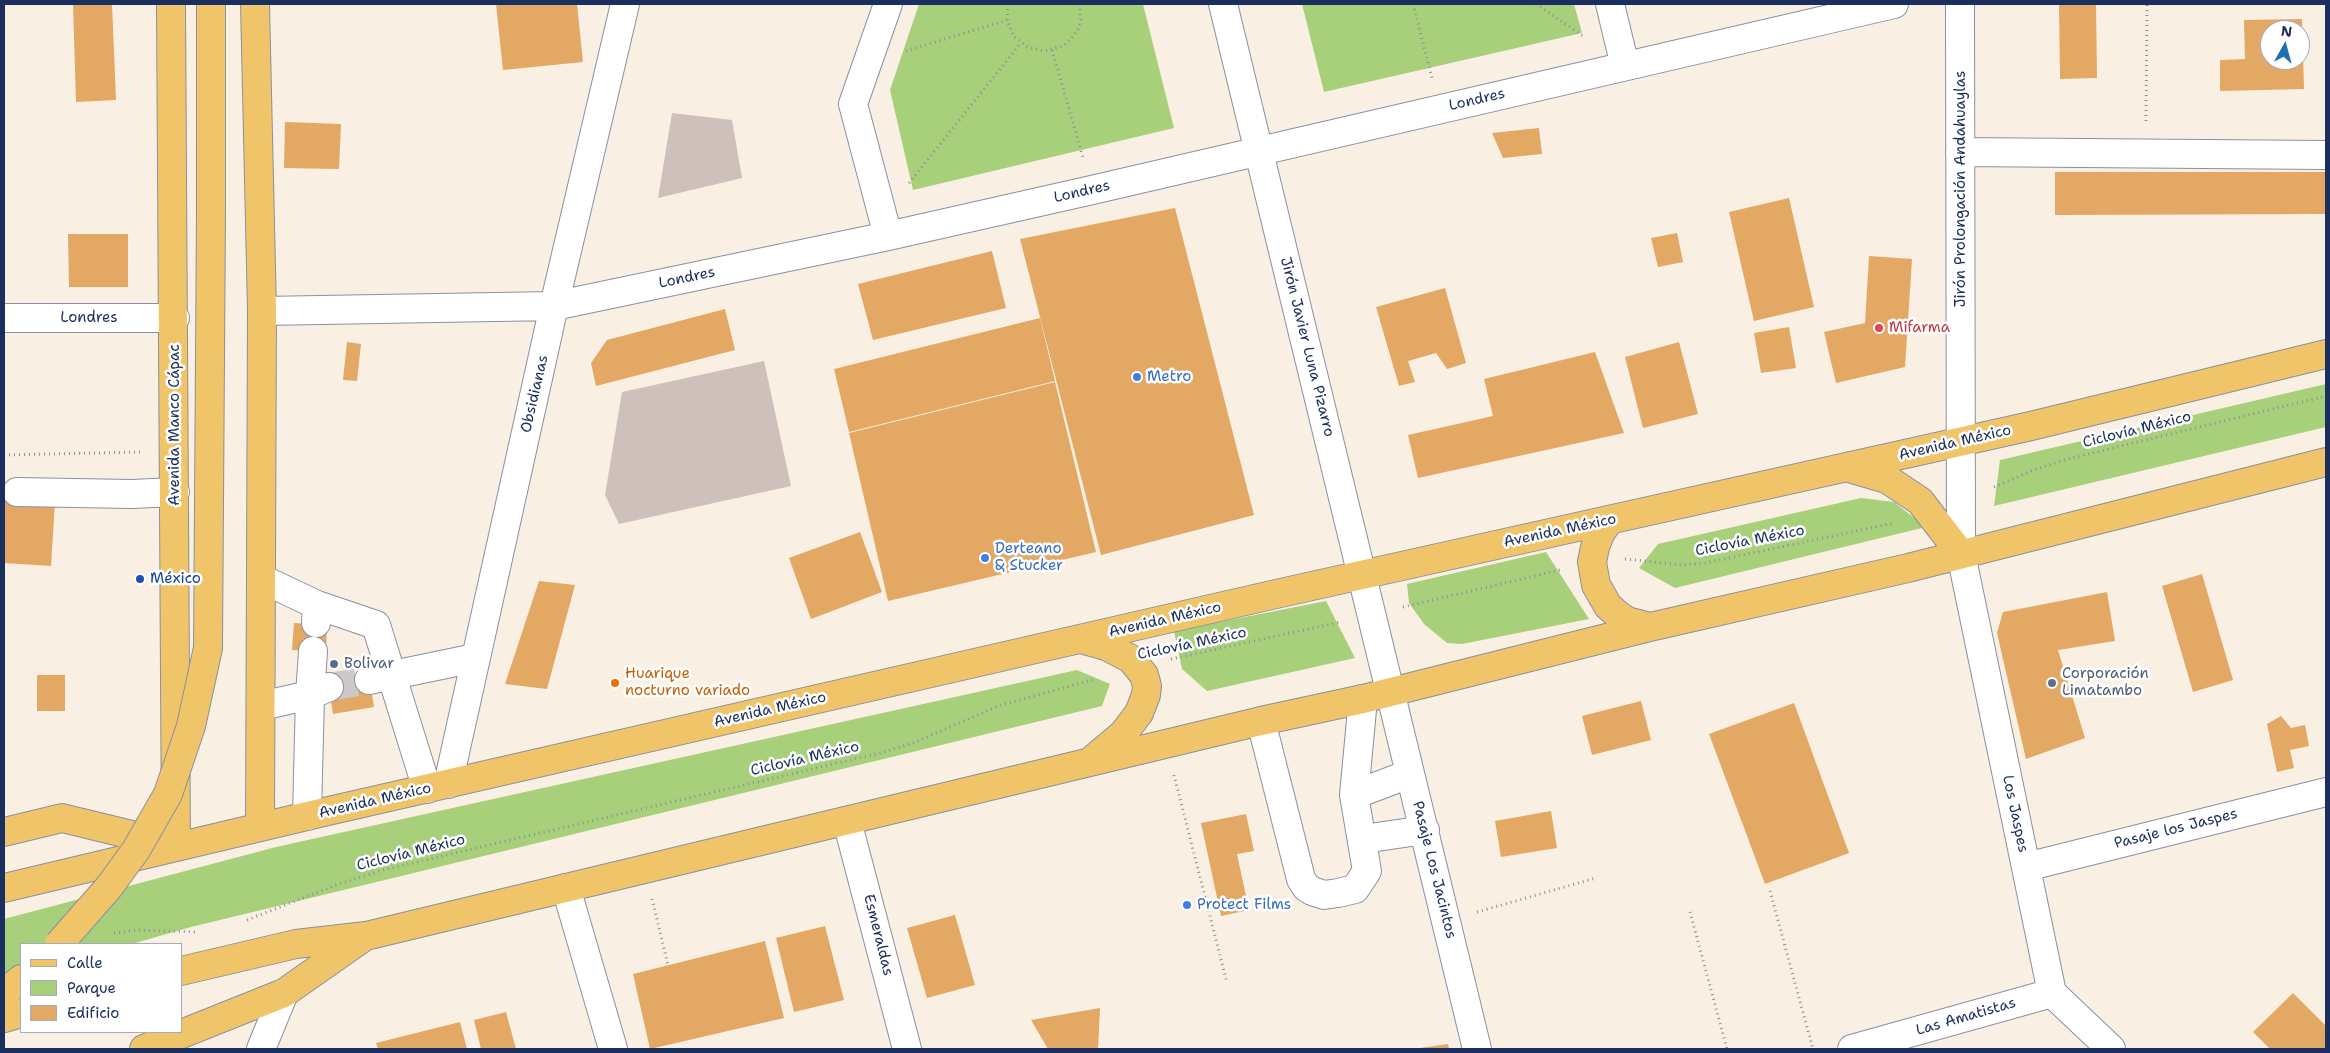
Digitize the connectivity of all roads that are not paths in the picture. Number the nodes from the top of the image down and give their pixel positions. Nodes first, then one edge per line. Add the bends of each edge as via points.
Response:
1 (171, 4) edge
2 (211, 4) edge
3 (255, 4) edge
4 (625, 4) edge
5 (888, 4) edge
6 (1223, 4) edge
7 (1610, 4) edge
8 (1894, 4) edge
9 (1960, 4) edge
10 (1625, 66) junction
11 (1259, 151) junction
12 (1960, 152) junction
13 (2326, 155) edge
14 (885, 226) junction
15 (554, 306) junction
16 (262, 311) junction
17 (4, 318) edge
18 (175, 318) junction
19 (2326, 354) edge
20 (1961, 442) junction
21 (2326, 462) edge
22 (1847, 467) junction
23 (17, 492) dead end
24 (175, 492) junction
25 (1610, 520) junction
26 (1961, 554) junction
27 (1362, 575) junction
28 (262, 579) junction
29 (1650, 627) junction
30 (1080, 639) junction
31 (313, 651) dead end
32 (476, 658) junction
33 (380, 678) junction
34 (1391, 690) junction
35 (319, 691) junction
36 (1363, 699) junction
37 (261, 706) junction
38 (1261, 721) junction
39 (1086, 764) junction
40 (1409, 774) junction
41 (437, 786) junction
42 (2326, 792) edge
43 (1354, 795) junction
44 (307, 816) junction
45 (847, 820) junction
46 (260, 827) junction
47 (1425, 830) junction
48 (4, 832) edge
49 (1362, 839) junction
50 (176, 846) junction
51 (2026, 867) junction
52 (4, 888) edge
53 (566, 888) junction
54 (366, 936) junction
55 (60, 943) edge
56 (182, 971) edge
57 (20, 980) edge
58 (284, 993) junction
59 (2052, 993) junction
60 (4, 994) edge
61 (20, 1013) edge
62 (4, 1018) edge
63 (144, 1049) edge
64 (261, 1049) edge
65 (613, 1049) edge
66 (907, 1049) edge
67 (1478, 1049) edge
68 (1852, 1049) edge
69 (2111, 1049) edge

1 - 18 main road, Avenida Manco Cápac
2 - 55 main road, bridge via 208,648 191,726 168,794 136,850 109,887
3 - 16 main road
4 - 15 street, Obsidianas
5 - 14 street via 853,104
6 - 11 street, Jirón Javier Luna Pizarro
7 - 10 street
8 - 10 street, Londres
9 - 12 street, Jirón Prolongación Andahuaylas
10 - 11 street, Londres
11 - 14 street, Londres via 1092,190
11 - 27 street, Jirón Javier Luna Pizarro
12 - 13 street
12 - 20 street, Jirón Prolongación Andahuaylas
14 - 15 street, Londres
15 - 16 street, Londres
15 - 32 street, Obsidianas
16 - 28 main road
17 - 18 street, Londres
18 - 24 main road, Avenida Manco Cápac
19 - 20 main road, Avenida México
20 - 22 main road, Avenida México
20 - 26 street, Jirón Prolongación Andahuaylas
21 - 26 main road
22 - 25 main road, Avenida México
22 - 26 main road via 1886,479 1920,502
23 - 24 street
24 - 50 main road, Avenida Manco Cápac
25 - 27 main road, Avenida México
25 - 29 main road via 1595,547 1592,562 1596,585 1608,606 1628,621
26 - 29 main road
26 - 51 street, Los Jaspes
27 - 30 main road, Avenida México
27 - 34 street, Jirón Javier Luna Pizarro
28 - 33 street via 316,615 376,625
28 - 37 main road
29 - 34 main road
30 - 39 main road via 1114,649 1131,659 1139,667 1147,686 1139,713 1123,734
30 - 41 main road, Avenida México
31 - 35 street
32 - 33 street
32 - 41 street, Obsidianas
33 - 41 street
34 - 36 main road
34 - 40 street, Pasaje Los Jacintos
35 - 37 street
35 - 44 street
36 - 38 main road
36 - 43 street
37 - 46 main road
38 - 39 main road
38 - 49 street via 1301,879 1306,887 1324,895 1355,890 1367,871
39 - 45 main road
40 - 43 street
40 - 47 street, Pasaje Los Jacintos
41 - 44 main road, Avenida México
42 - 51 street, Pasaje los Jaspes
43 - 49 street
44 - 46 main road, Avenida México
45 - 53 main road
45 - 66 street, Esmeraldas
46 - 50 main road, Avenida México
47 - 49 street
47 - 67 street, Pasaje Los Jacintos
48 - 50 main road via 62,818
50 - 52 main road, Avenida México
51 - 59 street, Los Jaspes
53 - 54 main road
53 - 65 street
54 - 56 main road via 296,944
54 - 58 main road
57 - 60 main road
58 - 63 main road
58 - 64 street
59 - 68 street, Las Amatistas
59 - 69 street
61 - 62 main road

